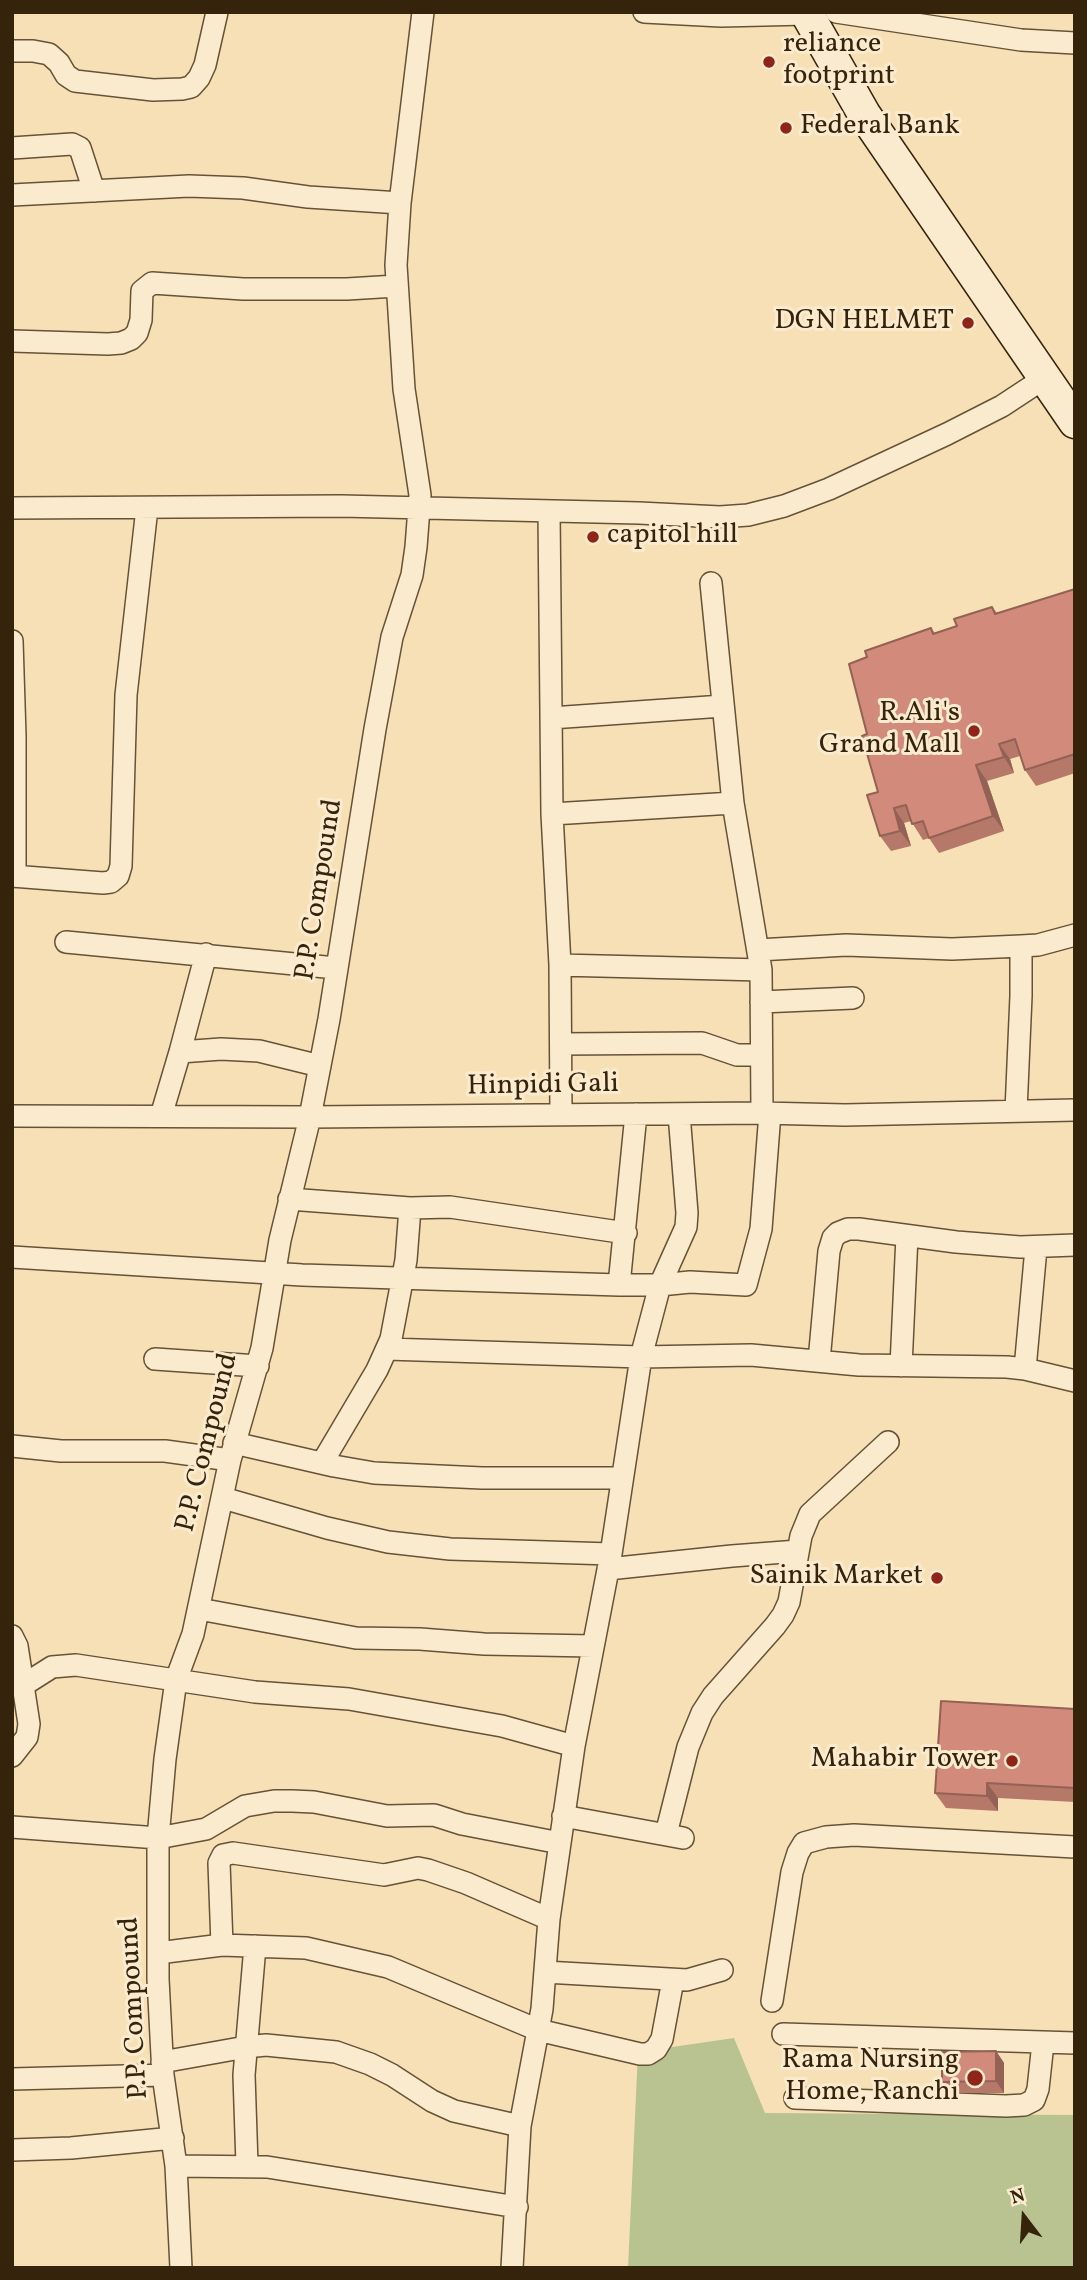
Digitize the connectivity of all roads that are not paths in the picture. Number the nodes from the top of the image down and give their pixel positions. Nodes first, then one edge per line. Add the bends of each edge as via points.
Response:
1 (217, 12) edge
2 (423, 12) edge
3 (644, 12) edge
4 (818, 13) edge
5 (910, 19) edge
6 (1075, 43) edge
7 (12, 51) edge
8 (12, 148) edge
9 (94, 191) junction
10 (12, 195) edge
11 (400, 203) junction
12 (396, 286) junction
13 (12, 341) edge
14 (1060, 381) edge
15 (1075, 422) edge
16 (12, 508) edge
17 (147, 508) junction
18 (419, 508) junction
19 (549, 511) junction
20 (711, 583) dead end
21 (12, 640) edge
22 (723, 706) junction
23 (551, 718) junction
24 (733, 803) junction
25 (552, 814) junction
26 (14, 876) edge
27 (1075, 935) edge
28 (66, 942) dead end
29 (1021, 946) junction
30 (206, 954) junction
31 (760, 960) junction
32 (560, 965) junction
33 (336, 968) junction
34 (853, 998) dead end
35 (761, 1002) junction
36 (561, 1044) junction
37 (180, 1052) junction
38 (761, 1055) junction
39 (320, 1066) junction
40 (1075, 1110) edge
41 (1016, 1111) junction
42 (766, 1113) junction
43 (636, 1114) junction
44 (679, 1114) junction
45 (12, 1115) edge
46 (561, 1115) junction
47 (161, 1116) junction
48 (310, 1117) junction
49 (289, 1199) junction
50 (410, 1208) junction
51 (626, 1233) junction
52 (907, 1236) junction
53 (1075, 1245) edge
54 (1036, 1248) junction
55 (12, 1257) edge
56 (274, 1274) junction
57 (403, 1278) junction
58 (619, 1285) junction
59 (660, 1286) junction
60 (387, 1349) junction
61 (641, 1357) junction
62 (155, 1359) dead end
63 (819, 1361) junction
64 (258, 1366) junction
65 (901, 1366) junction
66 (1025, 1369) junction
67 (1075, 1381) edge
68 (888, 1442) dead end
69 (12, 1446) edge
70 (232, 1451) junction
71 (322, 1463) junction
72 (622, 1478) junction
73 (223, 1498) junction
74 (798, 1551) junction
75 (609, 1562) junction
76 (199, 1609) junction
77 (12, 1636) edge
78 (593, 1646) junction
79 (176, 1680) junction
80 (22, 1686) junction
81 (574, 1746) junction
82 (12, 1756) edge
83 (564, 1816) junction
84 (12, 1827) edge
85 (158, 1838) junction
86 (560, 1843) junction
87 (1075, 1847) edge
88 (549, 1919) junction
89 (222, 1945) junction
90 (255, 1946) junction
91 (159, 1953) junction
92 (722, 1970) dead end
93 (545, 1972) junction
94 (673, 1980) junction
95 (772, 2001) dead end
96 (538, 2031) junction
97 (783, 2034) dead end
98 (1043, 2043) junction
99 (1075, 2043) edge
100 (246, 2046) junction
101 (163, 2068) junction
102 (12, 2079) edge
103 (795, 2098) dead end
104 (520, 2126) junction
105 (173, 2138) junction
106 (12, 2150) edge
107 (247, 2165) junction
108 (176, 2166) junction
109 (517, 2207) junction
110 (181, 2268) edge
111 (512, 2268) edge

1 - 7 street via 205,65 191,87 182,89 75,81 49,54
2 - 11 street, P.P. Compound
3 - 4 street via 722,16
4 - 5 street
4 - 14 main road via 864,114
5 - 6 street via 1021,40
8 - 9 street via 72,144 80,148
9 - 10 street
9 - 11 street via 181,186
11 - 12 street, P.P. Compound
12 - 13 street via 243,289 152,283 142,291 141,320 131,340 108,344
12 - 18 street, P.P. Compound
14 - 15 main road
14 - 19 street via 784,506 720,517
16 - 17 street
17 - 18 street
17 - 26 street via 127,695 121,866 111,882 103,883
18 - 19 street
18 - 33 street, P.P. Compound via 411,575 392,636
19 - 23 street
20 - 22 street
21 - 26 street
22 - 23 street
22 - 24 street
23 - 25 street
24 - 25 street
24 - 31 street
25 - 32 street
27 - 29 street
28 - 30 street
29 - 31 street via 846,945
29 - 41 street
30 - 33 street
30 - 37 street
31 - 32 street
31 - 35 street
32 - 36 street
33 - 39 street, P.P. Compound
34 - 35 street
35 - 38 street
36 - 38 street via 702,1044 737,1055
36 - 46 street
37 - 39 street via 259,1051
37 - 47 street
38 - 42 street
39 - 48 street, P.P. Compound
40 - 41 street, Hinpidi Gali
41 - 42 street, Hinpidi Gali
42 - 44 street, Hinpidi Gali
42 - 59 street via 761,1229 746,1285 690,1282
43 - 44 street, Hinpidi Gali
43 - 46 street, Hinpidi Gali
43 - 51 street
44 - 59 street via 686,1227
45 - 47 street, Hinpidi Gali
46 - 48 street, Hinpidi Gali
47 - 48 street, Hinpidi Gali
48 - 49 street, P.P. Compound
49 - 50 street
49 - 56 street, P.P. Compound
50 - 51 street via 450,1207
50 - 57 street
51 - 58 street
52 - 54 street
52 - 63 street via 848,1229 833,1238
52 - 65 street
53 - 54 street
54 - 66 street
55 - 56 street
56 - 57 street
56 - 64 street, P.P. Compound
57 - 58 street
57 - 60 street
58 - 59 street
59 - 61 street
60 - 61 street
60 - 71 street
61 - 63 street via 730,1354
61 - 72 street
62 - 64 street
63 - 65 street
64 - 70 street, P.P. Compound
65 - 66 street
66 - 67 street
68 - 74 street via 810,1514
69 - 70 street via 61,1451
70 - 71 street
70 - 73 street, P.P. Compound
71 - 72 street via 403,1475
72 - 75 street
73 - 75 street via 388,1542
73 - 76 street, P.P. Compound
74 - 75 street
74 - 83 street via 783,1615 702,1713 688,1747 674,1836
75 - 78 street
76 - 78 street via 356,1638
76 - 79 street, P.P. Compound
77 - 80 street
78 - 81 street
79 - 80 street via 62,1665
79 - 81 street via 411,1709 502,1726
79 - 85 street, P.P. Compound
80 - 82 street via 29,1724 27,1737
81 - 83 street
83 - 86 street
84 - 85 street
85 - 86 street via 206,1829 245,1806 274,1801 314,1802 387,1816 434,1815
85 - 91 street, P.P. Compound
86 - 88 street
87 - 95 street via 854,1835 804,1843 792,1872
88 - 89 street via 428,1870 384,1875 233,1853 223,1855 219,1863
88 - 93 street
89 - 90 street
89 - 91 street
90 - 96 street via 306,1948 376,1963
90 - 100 street
91 - 101 street, P.P. Compound
92 - 94 street via 702,1978
93 - 94 street
93 - 96 street
94 - 96 street via 662,2039 648,2054
96 - 104 street
97 - 98 street
98 - 99 street
98 - 103 street via 1038,2089 1034,2100 1024,2105
100 - 101 street
100 - 104 street via 336,2052 392,2075 454,2111
100 - 107 street
101 - 102 street
101 - 105 street, P.P. Compound
104 - 109 street
105 - 106 street
105 - 108 street, P.P. Compound
107 - 108 street
107 - 109 street
108 - 110 street, P.P. Compound
109 - 111 street

